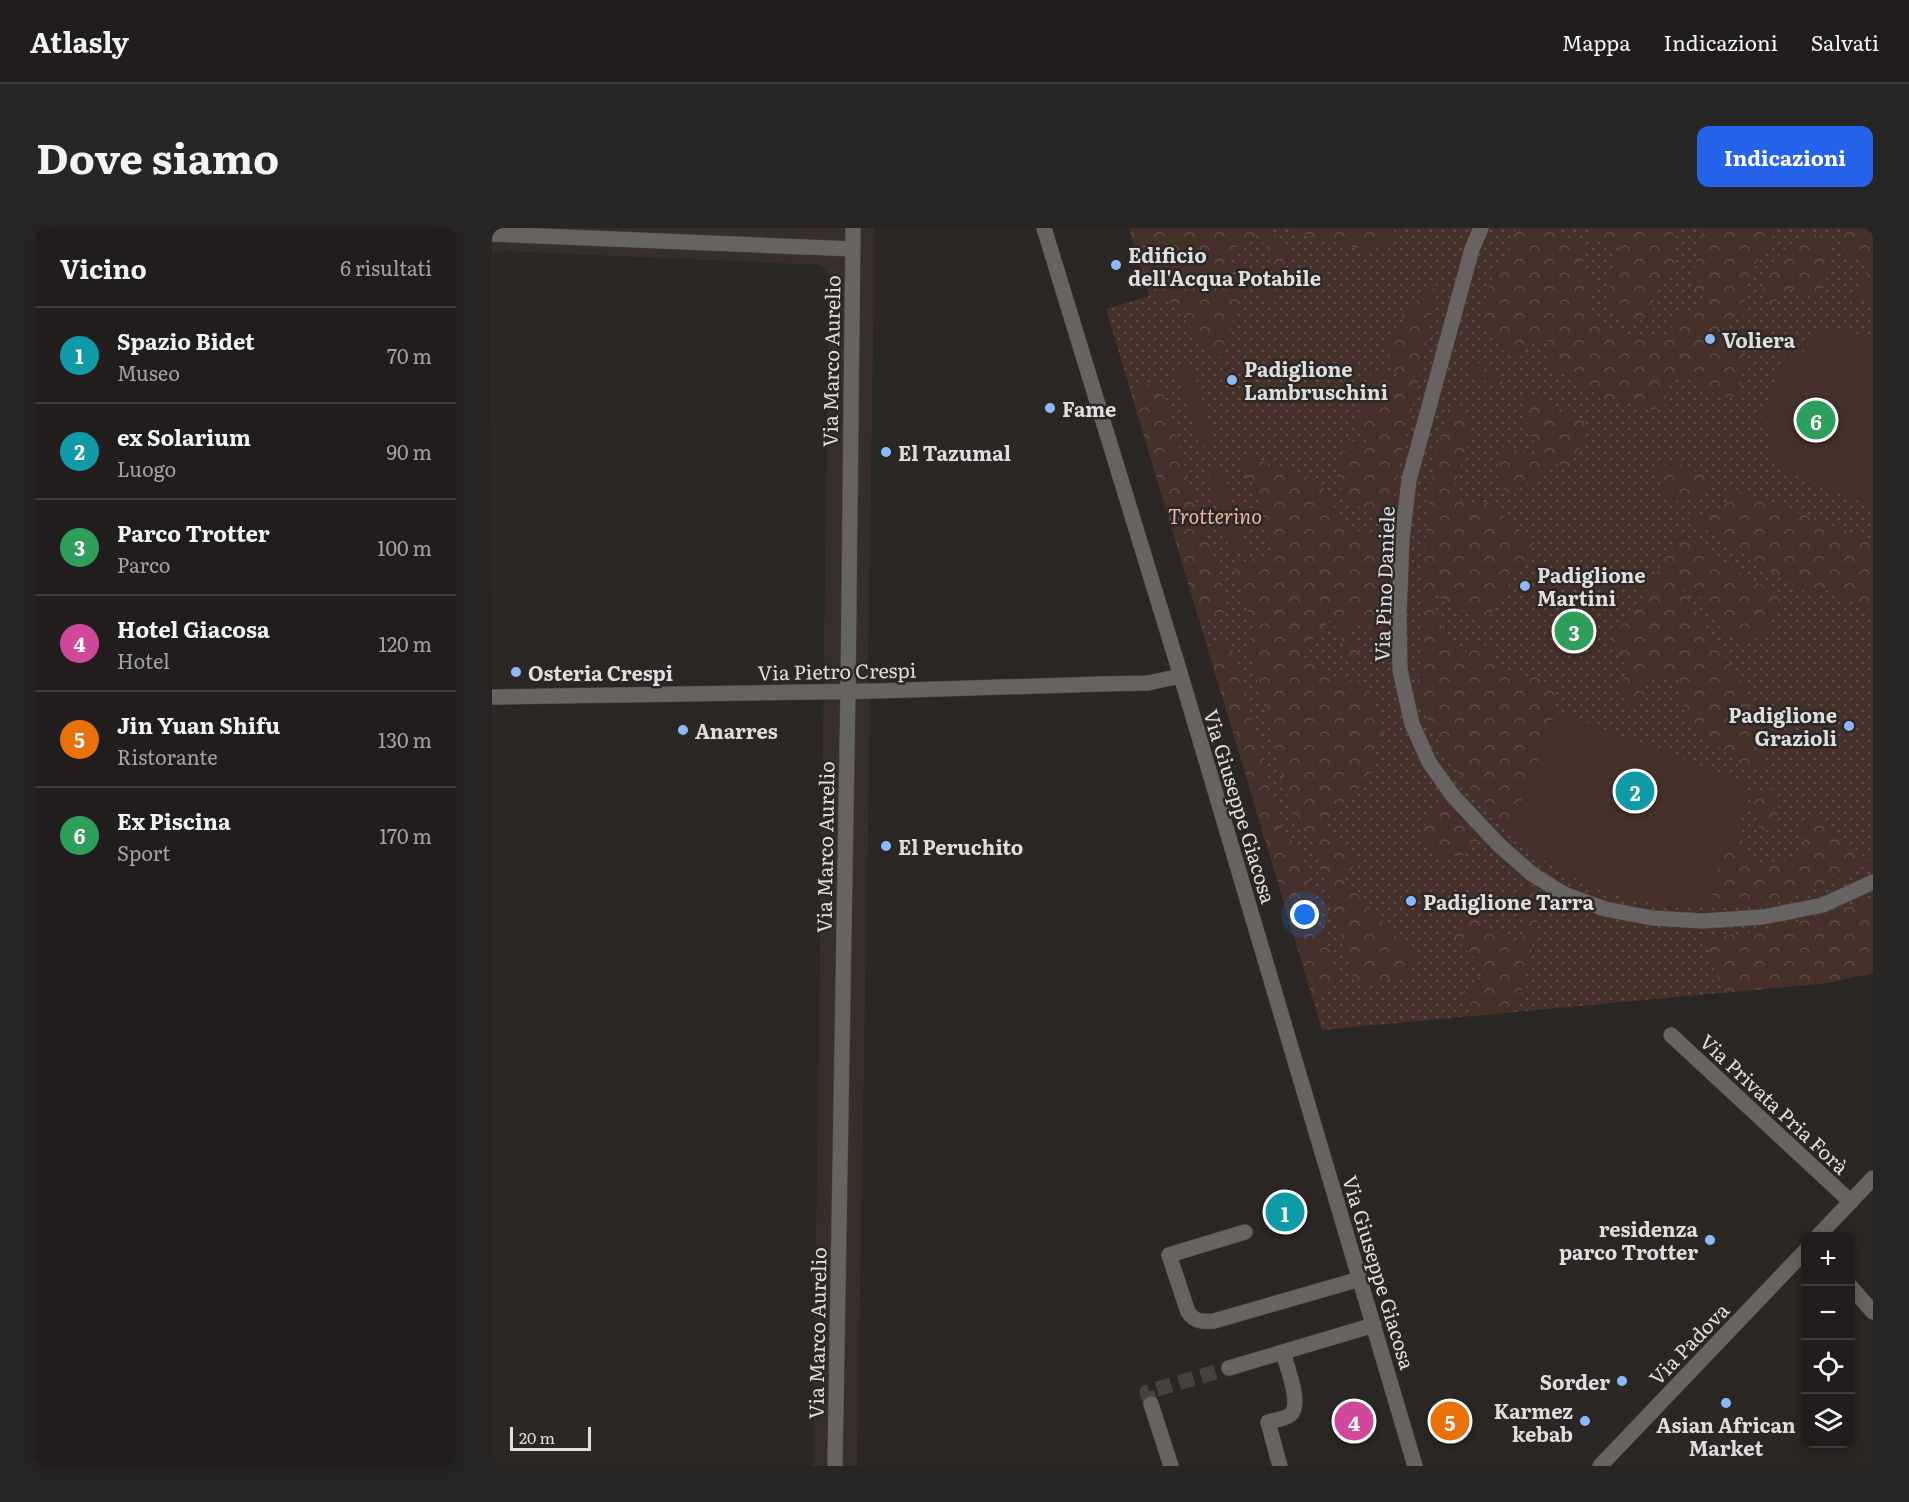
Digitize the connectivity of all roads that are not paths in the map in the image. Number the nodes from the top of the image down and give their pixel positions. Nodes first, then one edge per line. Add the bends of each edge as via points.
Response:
1 (853, 228) edge
2 (1044, 228) edge
3 (1481, 228) edge
4 (492, 234) edge
5 (853, 249) junction
6 (1181, 676) junction
7 (848, 691) junction
8 (492, 697) edge
9 (1873, 882) edge
10 (1671, 1035) dead end
11 (1873, 1178) edge
12 (1851, 1202) junction
13 (1245, 1232) dead end
14 (1822, 1232) edge
15 (1801, 1255) edge
16 (1360, 1279) junction
17 (1855, 1291) edge
18 (1873, 1312) edge
19 (1374, 1325) junction
20 (1283, 1352) junction
21 (1229, 1368) tunnel mouth
22 (1151, 1404) dead end
23 (835, 1466) edge
24 (1171, 1466) edge
25 (1280, 1466) edge
26 (1415, 1466) edge
27 (1600, 1466) edge

1 - 5 street, Via Marco Aurelio
2 - 6 street, Via Giuseppe Giacosa
3 - 9 street, Via Pino Daniele via 1409,480 1402,539 1400,670 1412,724 1429,762 1453,796 1498,845 1532,874 1564,894 1605,909 1652,918 1703,921 1763,916 1823,905
4 - 5 street
5 - 7 street, Via Marco Aurelio
6 - 7 street, Via Pietro Crespi via 1148,683
6 - 16 street, Via Giuseppe Giacosa
7 - 8 street, Via Pietro Crespi
7 - 23 street, Via Marco Aurelio
10 - 12 street, Via Privata Pria Forà
11 - 12 street
12 - 14 street
13 - 16 street via 1169,1254 1193,1319 1214,1322
15 - 27 street, Via Padova
16 - 19 street, Via Giuseppe Giacosa
17 - 18 street
19 - 20 street
19 - 26 street, Via Giuseppe Giacosa
20 - 21 street
20 - 25 street via 1296,1400 1290,1416 1268,1422
22 - 24 street

